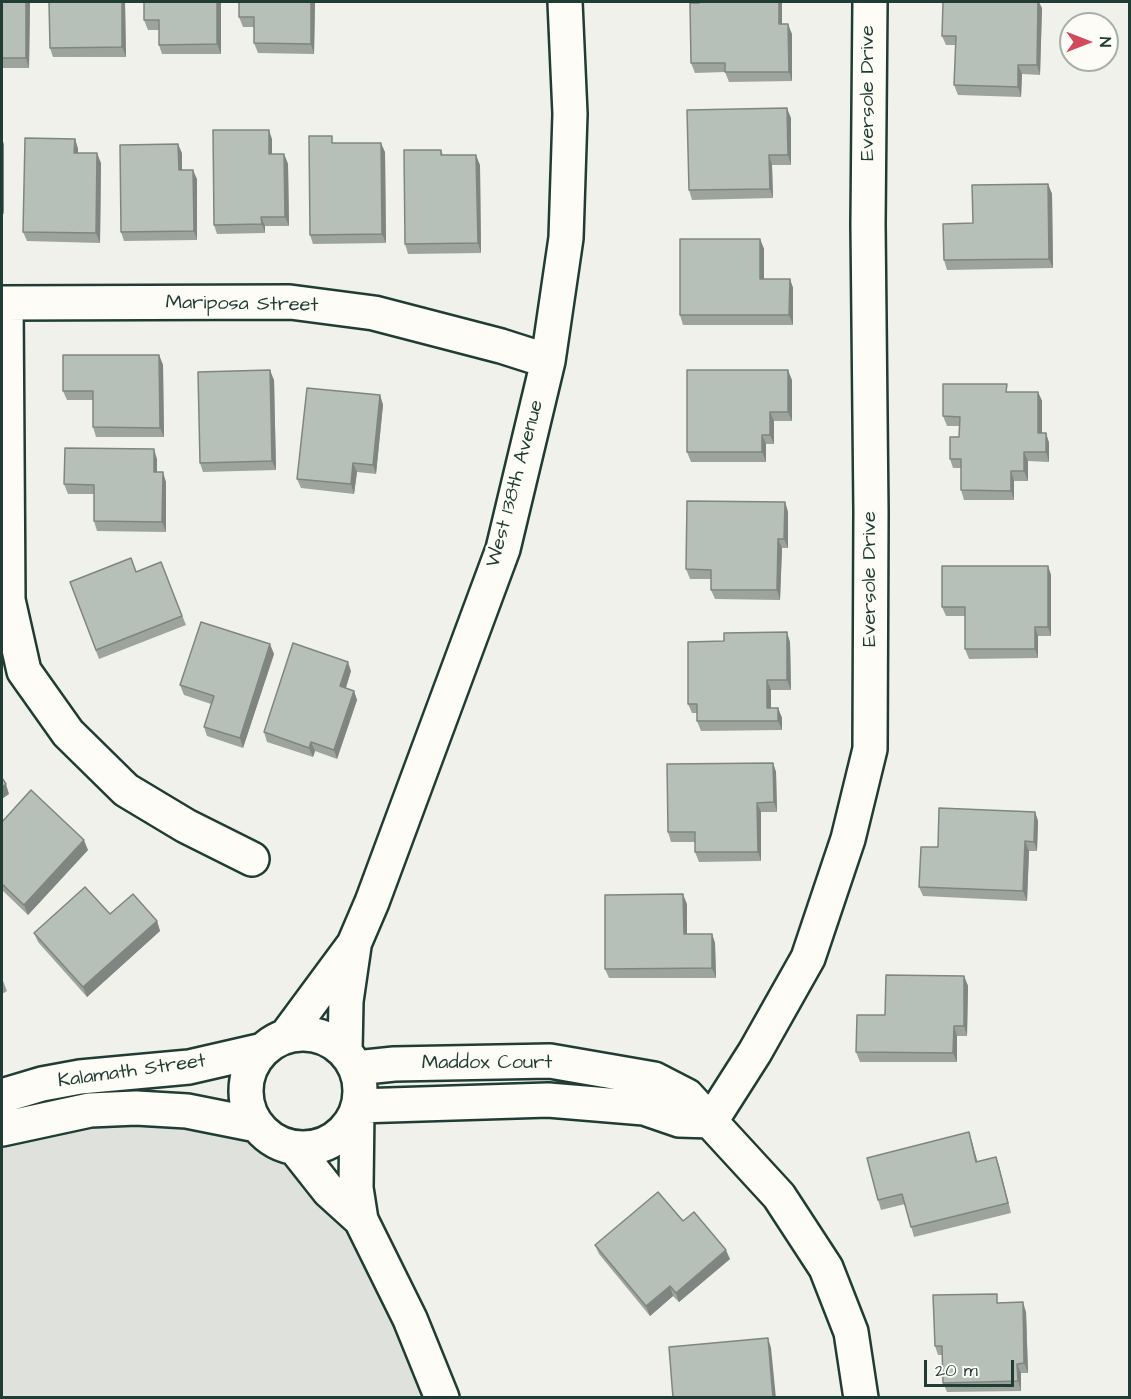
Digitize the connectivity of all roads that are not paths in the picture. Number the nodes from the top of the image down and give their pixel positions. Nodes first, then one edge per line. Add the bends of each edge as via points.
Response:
1 (565, 2) edge
2 (870, 2) edge
3 (4, 303) edge
4 (548, 361) junction
5 (252, 859) dead end
6 (354, 944) junction
7 (274, 1043) junction
8 (350, 1060) junction
9 (2, 1096) edge
10 (358, 1108) junction
11 (711, 1121) junction
12 (257, 1125) junction
13 (2, 1129) edge
14 (295, 1148) junction
15 (361, 1220) junction
16 (442, 1398) edge
17 (861, 1398) edge

1 - 4 street, West 138th Avenue via 570,114 566,238
2 - 11 street, Eversole Drive via 870,749 848,839 808,958
3 - 4 street, Mariposa Street via 290,302 374,313
3 - 5 street via 9,600 24,671 68,733 126,790
4 - 6 street, West 138th Avenue via 503,549
6 - 7 street, West 138th Avenue
6 - 8 street, West 138th Avenue via 346,1001
7 - 8 street via 302,1033 318,1035 332,1041
7 - 9 street, Kalamath Street via 189,1067 80,1077
7 - 12 street via 253,1063 247,1078 249,1111
8 - 10 street via 360,1087
8 - 11 street, Maddox Court via 394,1064 550,1061 654,1078 687,1096
10 - 11 street, Maddox Court via 548,1100 644,1108 679,1120
10 - 14 street via 339,1135 310,1148
10 - 15 street via 356,1188
11 - 17 street, Maddox Court via 779,1196 826,1268 851,1332
12 - 13 street, Kalamath Street via 187,1111 136,1108 90,1110
12 - 14 street via 270,1138
14 - 15 street via 329,1191
15 - 16 street via 410,1319

